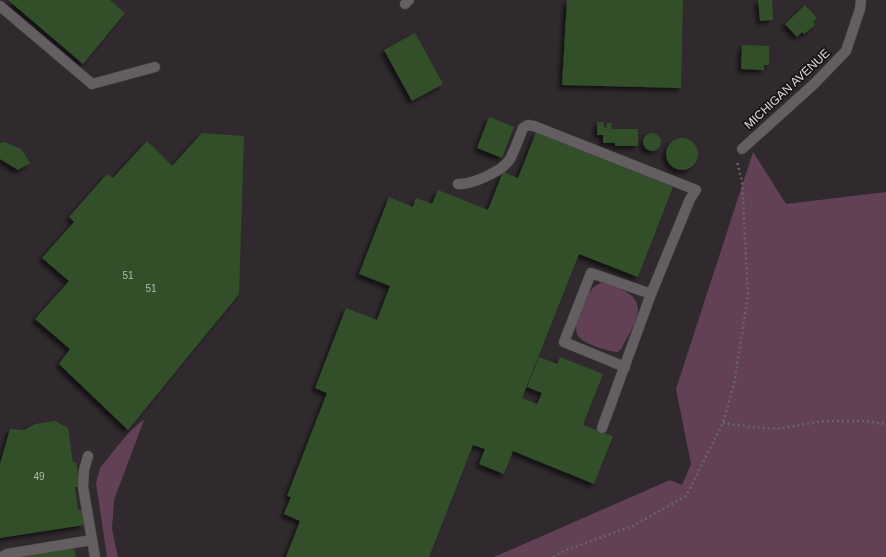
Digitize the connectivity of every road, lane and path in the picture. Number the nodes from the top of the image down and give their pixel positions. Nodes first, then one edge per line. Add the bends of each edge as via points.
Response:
1 (860, 0) edge
2 (0, 6) edge
3 (155, 67) dead end
4 (742, 149) dead end
5 (732, 158) dead end
6 (458, 184) dead end
7 (651, 294) junction
8 (625, 367) junction
9 (723, 423) junction
10 (886, 424) edge
11 (602, 428) dead end
12 (88, 456) dead end
13 (92, 540) junction
14 (2, 557) edge
15 (95, 557) edge
16 (553, 557) edge

1 - 4 street, MICHIGAN AVENUE via 860,9 846,51 813,85
2 - 3 street via 92,84
5 - 9 path via 738,162 742,180 748,295 734,384
6 - 7 street via 480,179 504,166 528,125 696,190
7 - 8 street
7 - 8 street via 591,272 564,342
8 - 11 street
9 - 10 path via 777,429 822,421
9 - 16 path via 686,496 633,526
12 - 13 street via 83,487
13 - 14 street via 7,554
13 - 15 street

